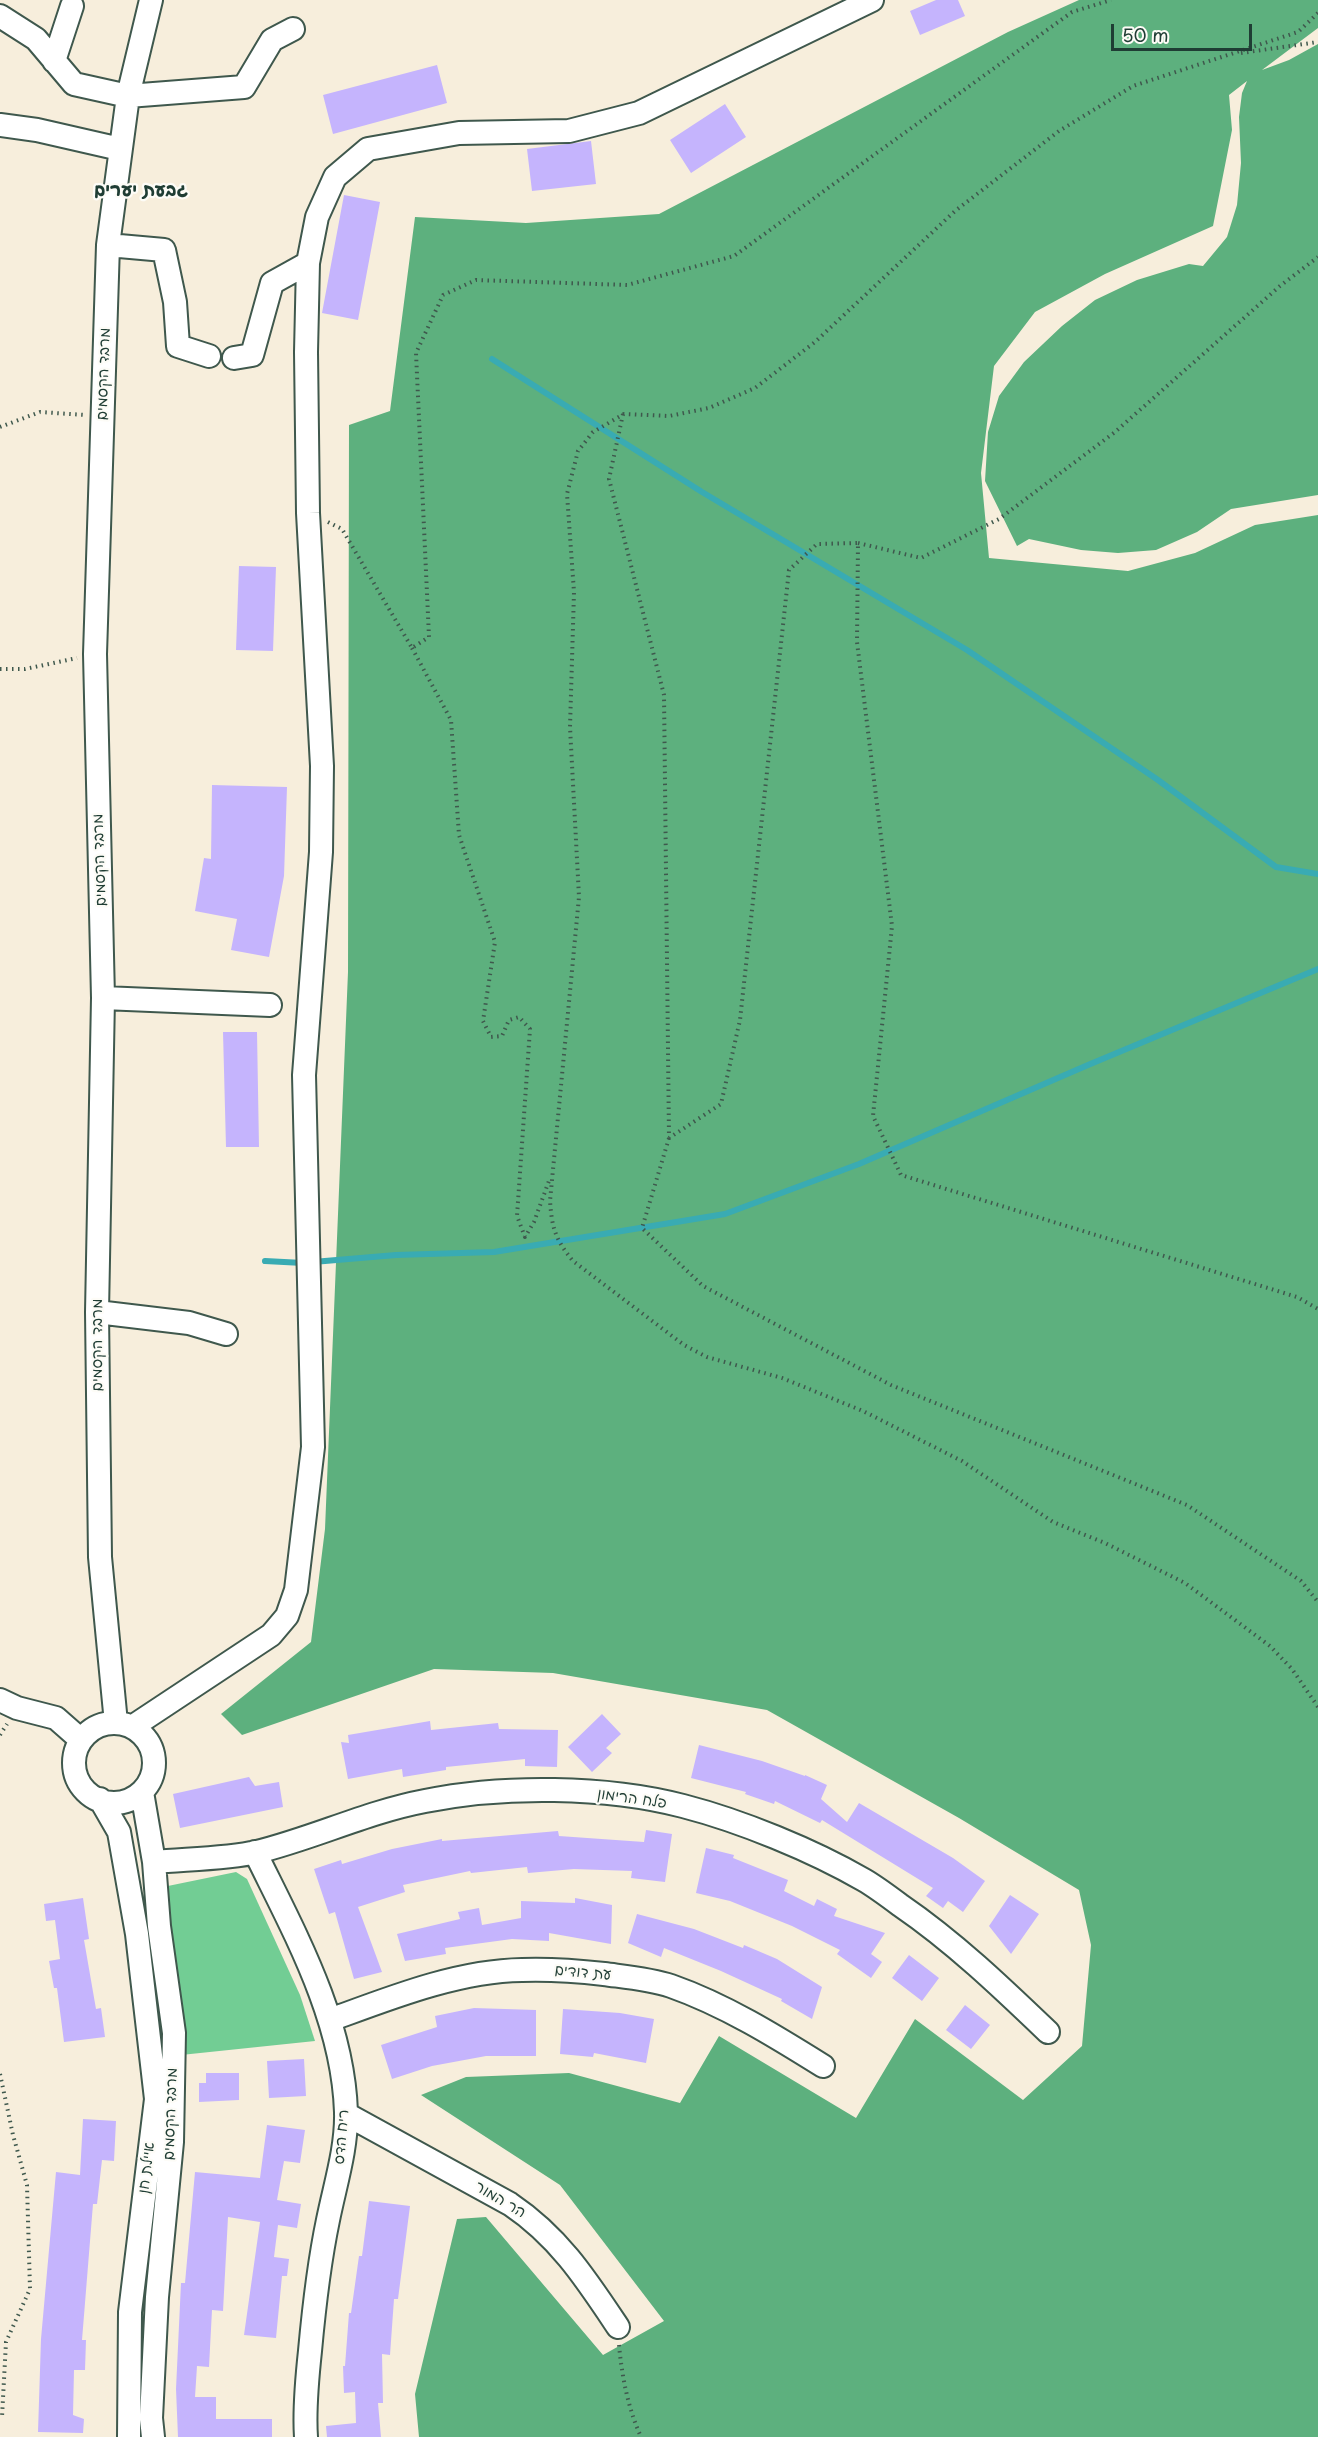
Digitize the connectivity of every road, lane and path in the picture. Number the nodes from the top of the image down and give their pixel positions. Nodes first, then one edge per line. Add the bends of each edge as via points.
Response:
1 (151, 0) edge
2 (872, 0) edge
3 (1111, 0) edge
4 (72, 6) dead end
5 (1318, 13) edge
6 (0, 16) edge
7 (293, 29) dead end
8 (1318, 42) edge
9 (1232, 54) junction
10 (54, 61) junction
11 (128, 96) junction
12 (0, 124) edge
13 (120, 149) junction
14 (108, 244) junction
15 (1318, 257) edge
16 (308, 263) junction
17 (209, 356) dead end
18 (234, 358) dead end
19 (624, 414) junction
20 (103, 416) junction
21 (0, 427) edge
22 (308, 513) junction
23 (858, 543) junction
24 (412, 648) junction
25 (95, 654) junction
26 (0, 669) edge
27 (103, 998) junction
28 (270, 1005) dead end
29 (669, 1138) junction
30 (552, 1173) junction
31 (1318, 1309) edge
32 (97, 1312) junction
33 (226, 1334) dead end
34 (1318, 1602) edge
35 (0, 1700) edge
36 (1318, 1707) edge
37 (124, 1725) junction
38 (81, 1740) junction
39 (142, 1792) junction
40 (100, 1799) junction
41 (255, 1852) junction
42 (154, 1862) junction
43 (330, 2020) junction
44 (1048, 2032) dead end
45 (823, 2066) dead end
46 (0, 2074) edge
47 (346, 2114) junction
48 (618, 2327) joint
49 (2, 2417) dead end
50 (129, 2437) edge
51 (153, 2437) edge
52 (306, 2437) edge
53 (641, 2437) edge

1 - 11 street, מרבד הקסמים
2 - 16 street via 639,113 568,131 459,133 368,149 335,177 317,217
3 - 24 path via 1072,12 734,256 627,285 476,280 443,295 416,353 429,637
4 - 10 street
5 - 9 path via 1298,32
6 - 10 street via 36,39
7 - 11 street via 272,40 244,87
8 - 9 path
9 - 19 path via 1133,86 1059,130 954,211 815,342 755,388 709,408 669,416
10 - 11 street via 74,84
11 - 13 street, מרבד הקסמים
12 - 13 street
13 - 14 street, מרבד הקסמים
14 - 17 street via 164,250 175,302 178,346
14 - 20 street, מרבד הקסמים
15 - 23 path via 1115,432 999,519 921,558
16 - 18 street via 272,283 252,355
16 - 22 street
19 - 29 path via 609,479 664,695
19 - 30 path via 593,432 578,451 567,494 574,592 570,727 579,897
20 - 21 path via 40,411
20 - 25 street, מרבד הקסמים
22 - 24 path via 342,529
22 - 37 street via 322,766 321,852 304,1075 313,1447 296,1590 287,1616 271,1635
23 - 29 path via 817,544 789,570 740,1020 721,1104
23 - 31 path via 857,642 892,926 873,1116 901,1175 1297,1297
24 - 30 path via 452,720 459,835 495,942 483,1021 490,1037 502,1036 509,1020 519,1017 530,1029 517,1216 525,1237
25 - 26 path via 25,669
25 - 27 street, מרבד הקסמים
27 - 28 street
27 - 32 street, מרבד הקסמים
29 - 34 path via 642,1228 703,1286 891,1385 1187,1505 1301,1581
30 - 36 path via 551,1225 560,1245 573,1261 684,1346 707,1357 782,1378 863,1411 962,1461 1053,1522 1106,1543 1185,1583 1270,1646 1292,1669
32 - 33 street via 189,1323
32 - 37 street, מרבד הקסמים via 100,1557
35 - 38 street via 56,1718
37 - 38 street via 102,1724
37 - 39 street via 143,1735 154,1758 153,1772
38 - 40 street via 74,1767 80,1784
39 - 40 street via 114,1803
39 - 42 street, מרבד הקסמים
40 - 50 street, איילת חן via 119,1832 137,1934 156,2099 130,2312
41 - 42 street, פלח הרימון
41 - 43 street, ריח הדס via 299,1943
41 - 44 street, פלח הרימון via 381,1812 464,1794 574,1792 683,1806 806,1851 865,1880 958,1949
42 - 51 street, מרבד הקסמים via 174,2032 172,2142 156,2297
43 - 45 street, עת דודים via 428,1987 475,1976 520,1970 577,1971 669,1986 755,2025
43 - 47 street, ריח הדס via 341,2059
46 - 49 path via 27,2185 30,2279 30,2289 6,2343
47 - 48 street, הר המור via 534,2220 577,2266
47 - 52 street, ריח הדס via 315,2301
48 - 53 path via 622,2375

